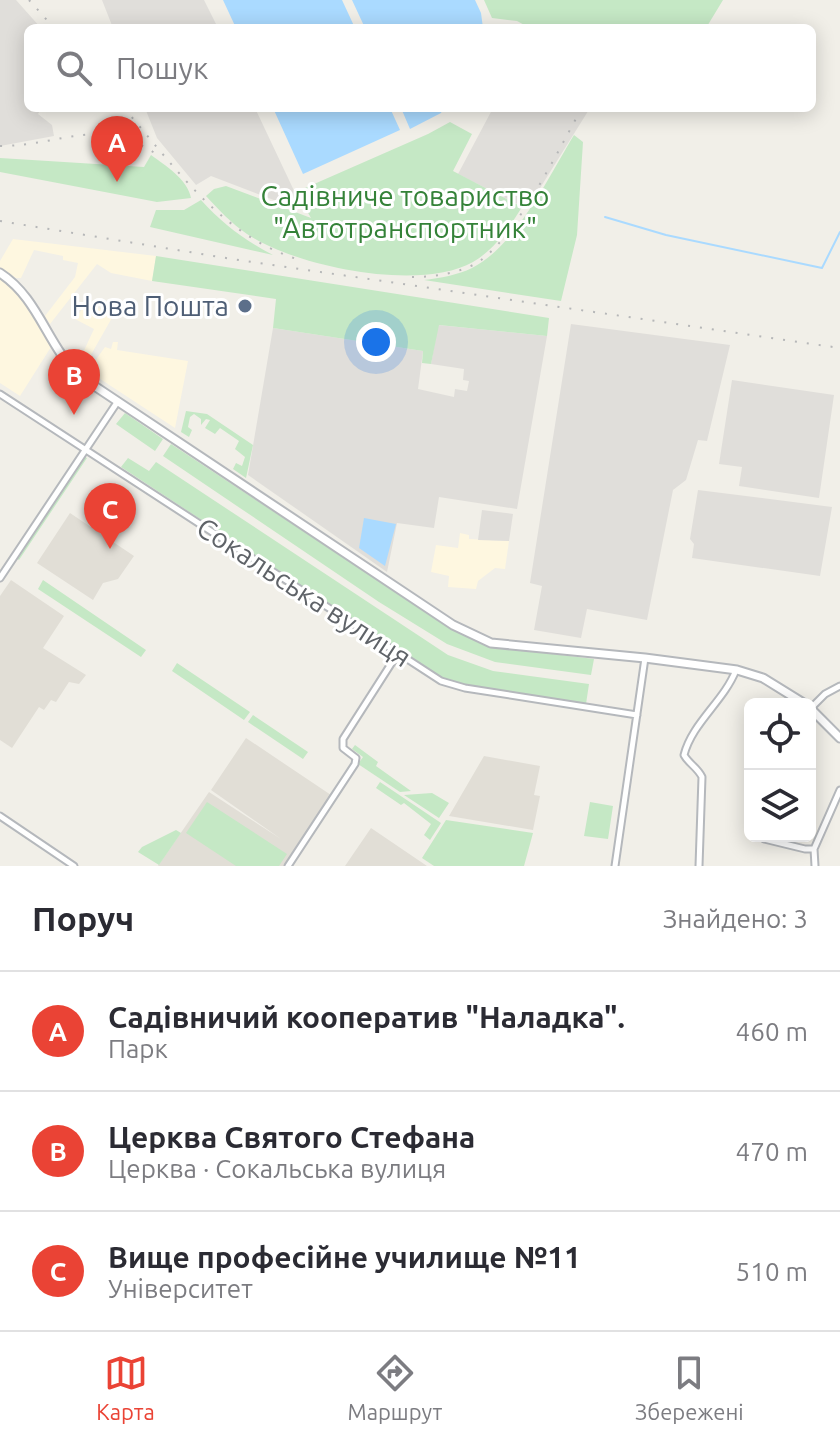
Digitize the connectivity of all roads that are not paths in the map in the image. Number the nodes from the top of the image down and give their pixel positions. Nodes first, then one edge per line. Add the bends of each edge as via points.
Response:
1 (0, 273) edge
2 (0, 394) edge
3 (118, 401) junction
4 (86, 449) junction
5 (0, 578) edge
6 (398, 653) junction
7 (645, 658) junction
8 (737, 670) junction
9 (840, 686) edge
10 (795, 698) edge
11 (816, 702) edge
12 (816, 714) edge
13 (637, 715) junction
14 (840, 738) edge
15 (840, 790) edge
16 (0, 816) edge
17 (779, 842) edge
18 (814, 849) junction
19 (74, 866) edge
20 (288, 866) edge
21 (615, 866) edge
22 (699, 866) edge
23 (815, 866) edge

1 - 3 street via 33,305 73,370
2 - 4 street, Сокальська вулиця
3 - 4 street
3 - 7 street via 468,633 499,644
4 - 5 street
4 - 6 street, Сокальська вулиця
6 - 13 street, Сокальська вулиця via 452,686
6 - 20 street via 343,739 355,764
7 - 8 street
7 - 13 street
8 - 10 street via 763,678
8 - 22 street via 684,755 702,777
9 - 11 street
12 - 14 street
13 - 21 street
15 - 18 street
16 - 19 street
17 - 18 street
18 - 23 street

